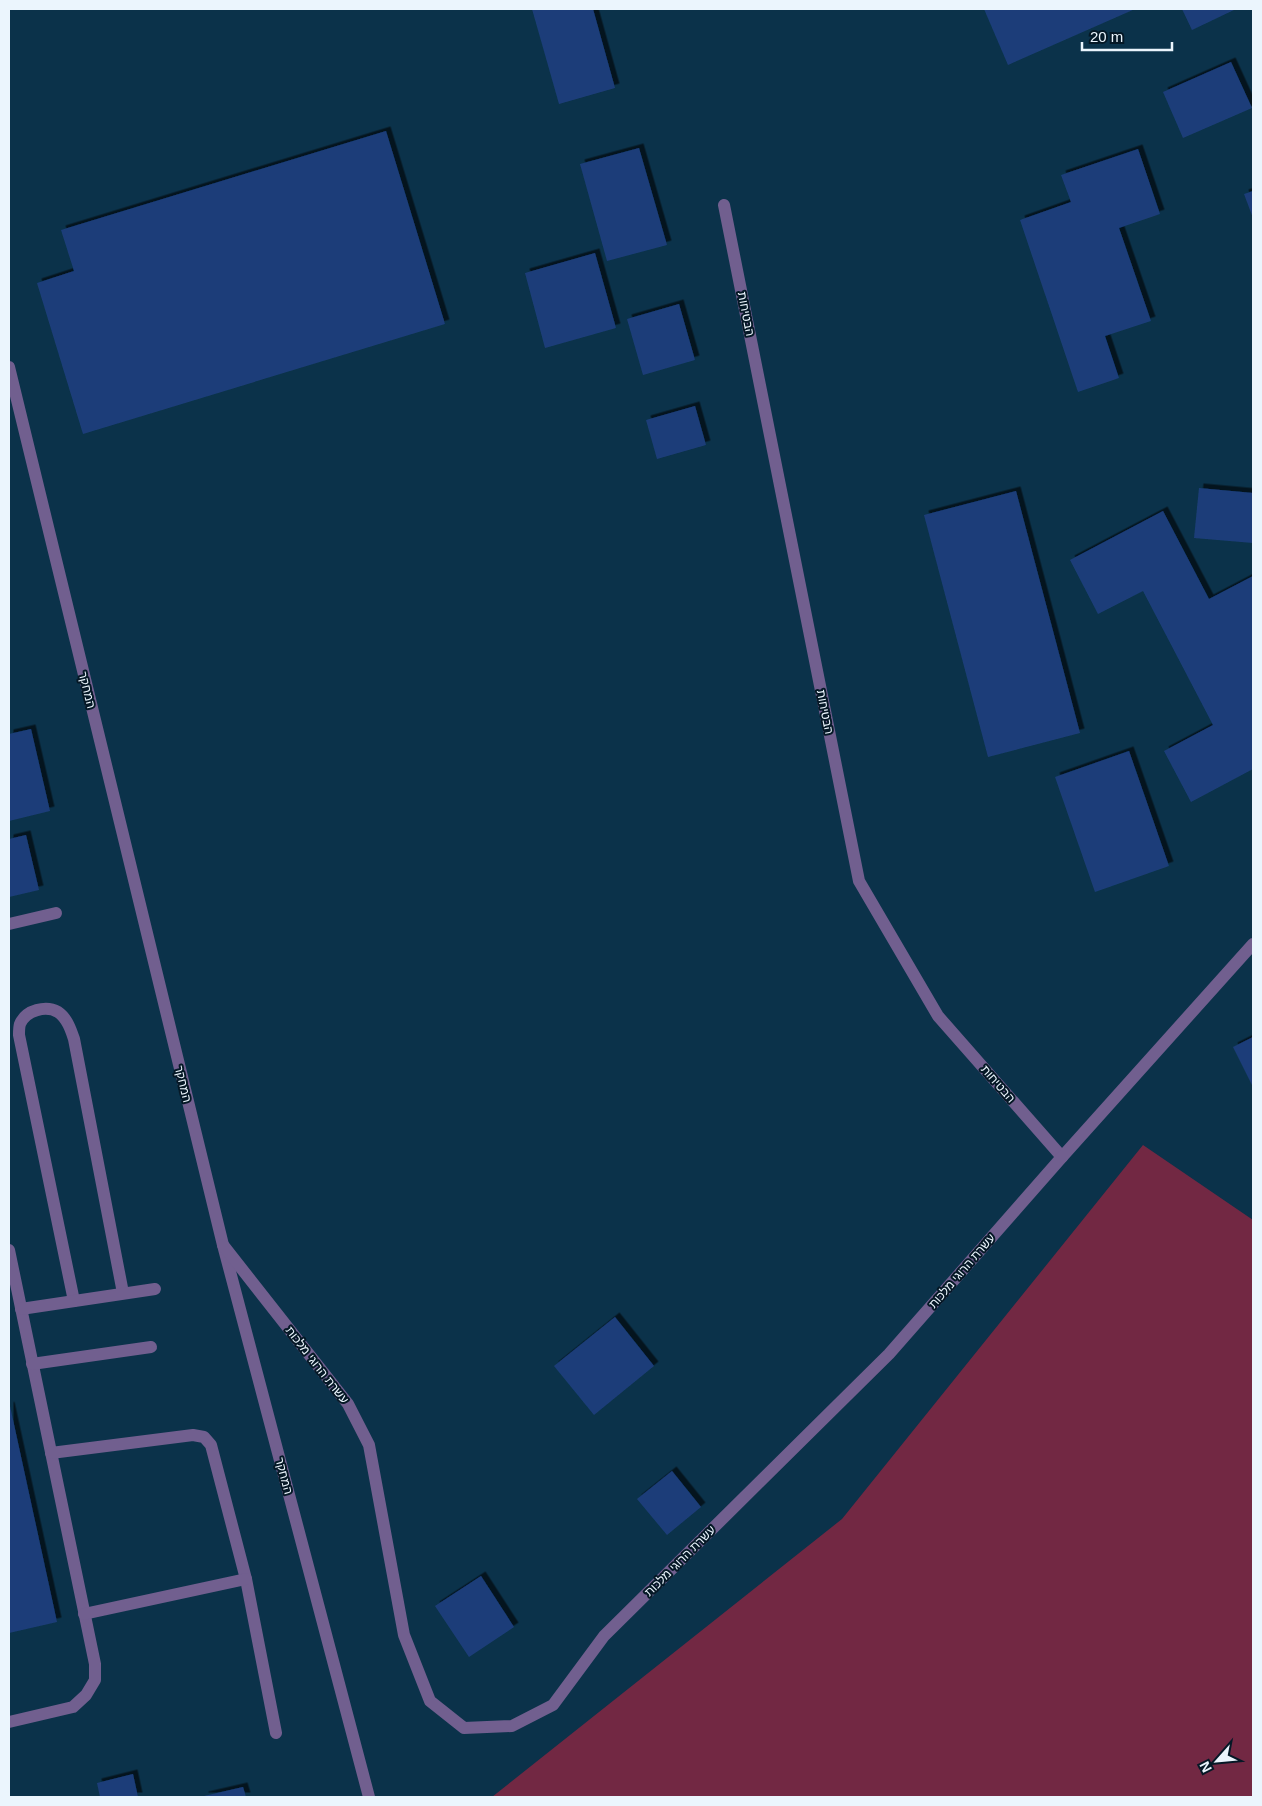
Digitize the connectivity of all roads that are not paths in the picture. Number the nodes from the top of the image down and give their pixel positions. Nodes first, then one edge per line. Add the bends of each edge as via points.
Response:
1 (724, 205) dead end
2 (9, 368) edge
3 (56, 913) dead end
4 (9, 924) edge
5 (1253, 944) edge
6 (1062, 1157) junction
7 (223, 1245) junction
8 (9, 1250) edge
9 (155, 1289) dead end
10 (123, 1293) junction
11 (74, 1301) junction
12 (21, 1309) junction
13 (151, 1346) dead end
14 (32, 1364) junction
15 (51, 1453) junction
16 (246, 1579) junction
17 (84, 1614) junction
18 (9, 1722) edge
19 (276, 1733) dead end
20 (369, 1797) edge

1 - 6 street, הבטיחות via 859,881 938,1016
2 - 7 street, המחקר
3 - 4 street
5 - 6 street, עשרת הרוגי מלכות
6 - 7 street, עשרת הרוגי מלכות via 889,1354 604,1636 553,1706 512,1726 464,1728 430,1701 404,1635 369,1445 348,1404
7 - 20 street, המחקר
8 - 12 street
9 - 10 street
10 - 11 street
10 - 11 street via 74,1039 68,1022 58,1012 47,1009 34,1011 26,1015 20,1024 19,1036
11 - 12 street
12 - 14 street
13 - 14 street
14 - 15 street
15 - 16 street via 194,1435 204,1437 210,1445
15 - 17 street
16 - 17 street
16 - 19 street
17 - 18 street via 95,1664 95,1680 86,1695 73,1707

